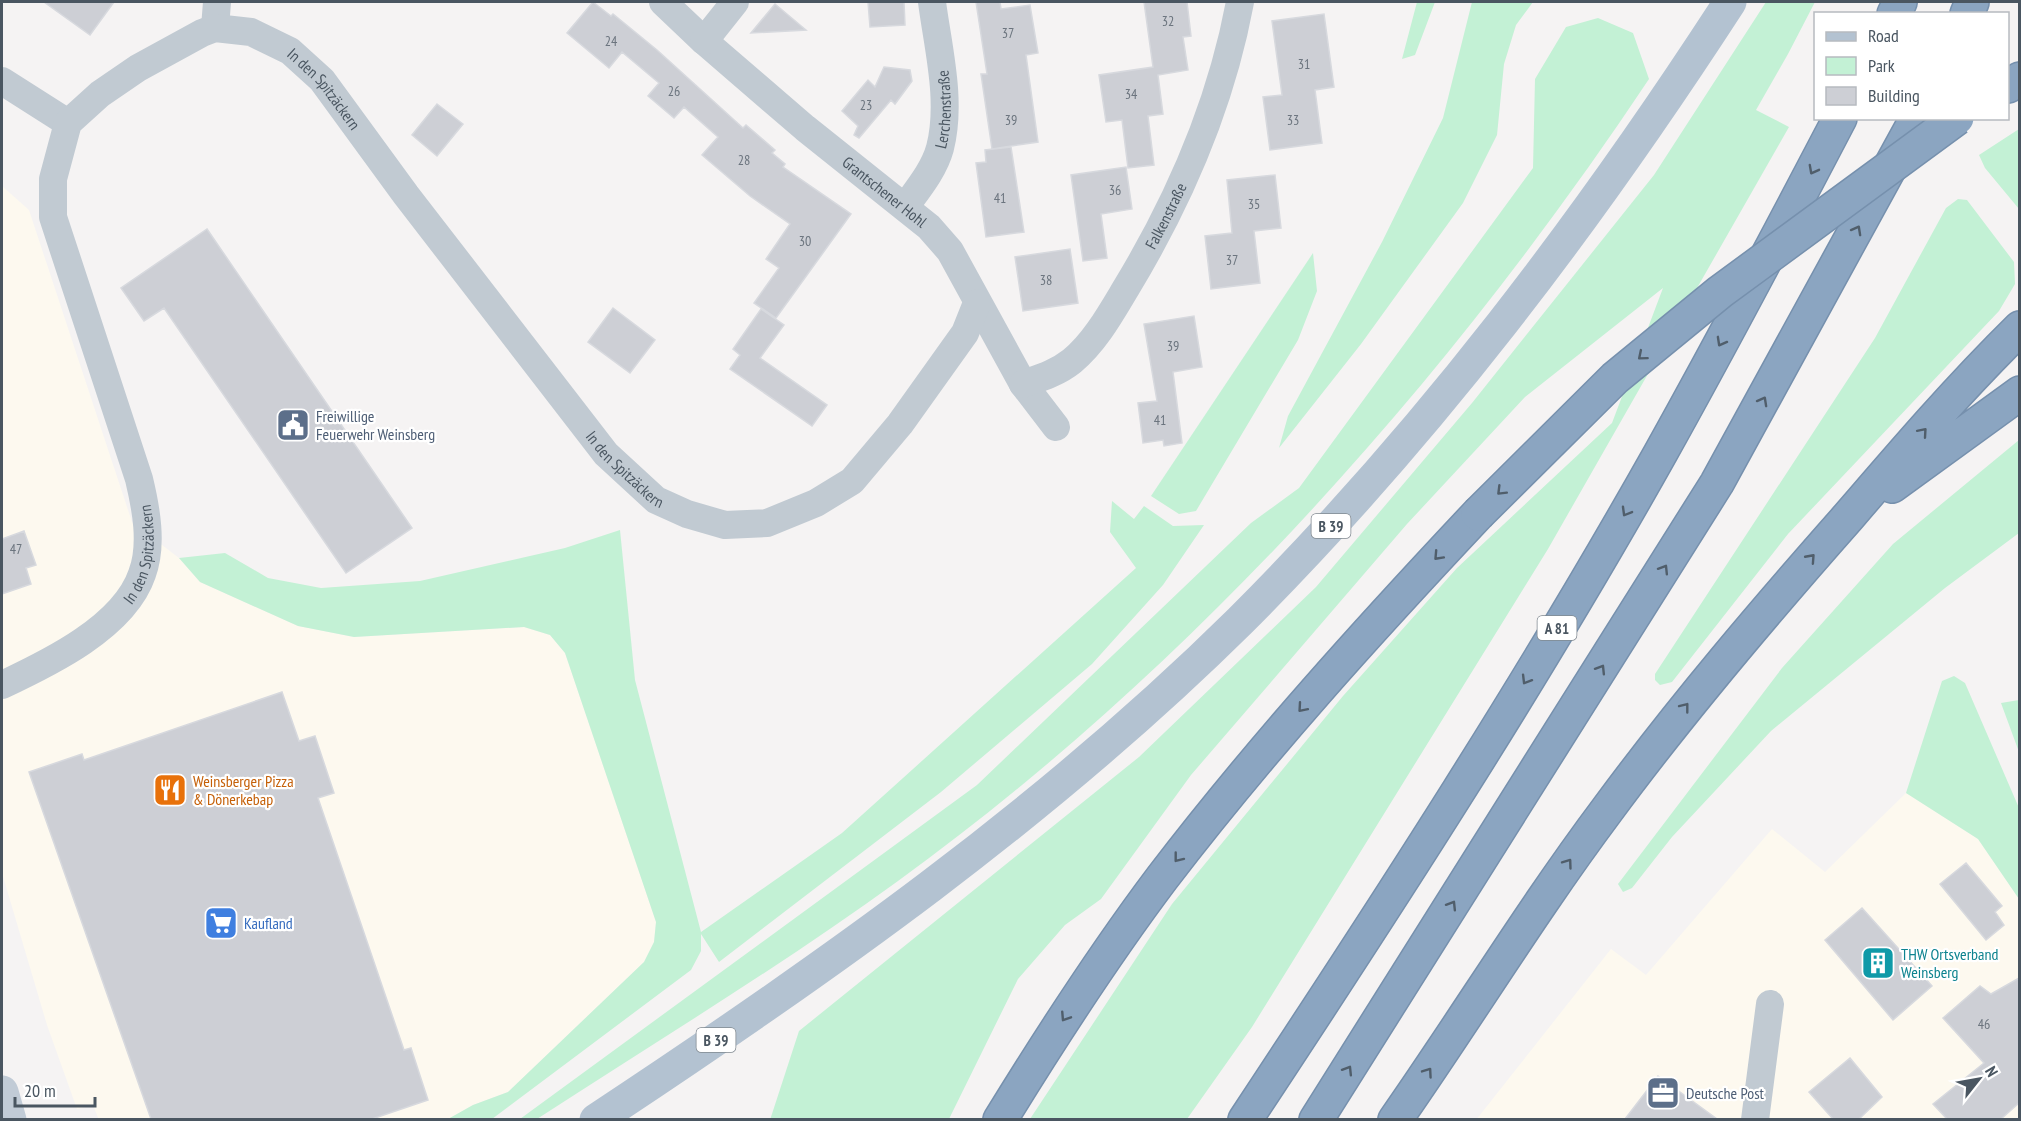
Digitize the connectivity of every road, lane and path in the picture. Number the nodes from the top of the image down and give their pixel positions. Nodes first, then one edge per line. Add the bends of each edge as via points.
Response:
1 (663, 2) edge
2 (735, 2) edge
3 (932, 2) edge
4 (1240, 2) edge
5 (1730, 2) edge
6 (216, 15) edge
7 (704, 41) junction
8 (2, 81) edge
9 (1839, 120) edge
10 (1916, 120) edge
11 (1954, 120) edge
12 (68, 123) junction
13 (905, 207) junction
14 (977, 303) junction
15 (2019, 328) edge
16 (1023, 384) junction
17 (2016, 396) edge
18 (1056, 427) dead end
19 (1842, 523) junction
20 (2, 685) edge
21 (1770, 1004) dead end
22 (2, 1092) edge
23 (10, 1119) edge
24 (596, 1119) edge
25 (1000, 1119) edge
26 (1245, 1119) edge
27 (1316, 1119) edge
28 (1395, 1119) edge
29 (1755, 1119) edge

1 - 7 street, Grantschener Hohl
2 - 7 street
3 - 13 street, Lerchenstraße via 945,122 940,150
4 - 16 street, Falkenstraße via 1219,88 1195,157 1157,238 1090,342 1053,374
5 - 24 main road, B 39 via 1630,153 1483,351 1316,543 1237,623 1062,782 964,862 835,958
6 - 12 street, In den Spitzäckern via 100,94
6 - 14 street, In den Spitzäckern via 290,51 322,80 606,454 656,500 687,514 726,525 767,523 816,503 852,482 900,424 965,333
7 - 13 street, Grantschener Hohl
8 - 12 street
9 -> 26 highway, A 81 via 1665,446 1584,584 1397,890
27 -> 10 highway via 1718,483
11 -> 25 highway, bridge via 1720,292 1615,378 1412,583 1257,759 1162,879 1086,986
12 - 20 street, In den Spitzäckern via 53,179 53,217 139,479 147,515 143,573 132,598 115,616 82,640
13 - 14 street, Grantschener Hohl via 950,252
14 - 16 street, Grantschener Hohl
19 -> 15 highway
16 - 18 street, Grantschener Hohl
17 - 19 highway
28 -> 19 highway via 1534,910 1606,811 1694,695
21 - 29 street
22 - 23 street

